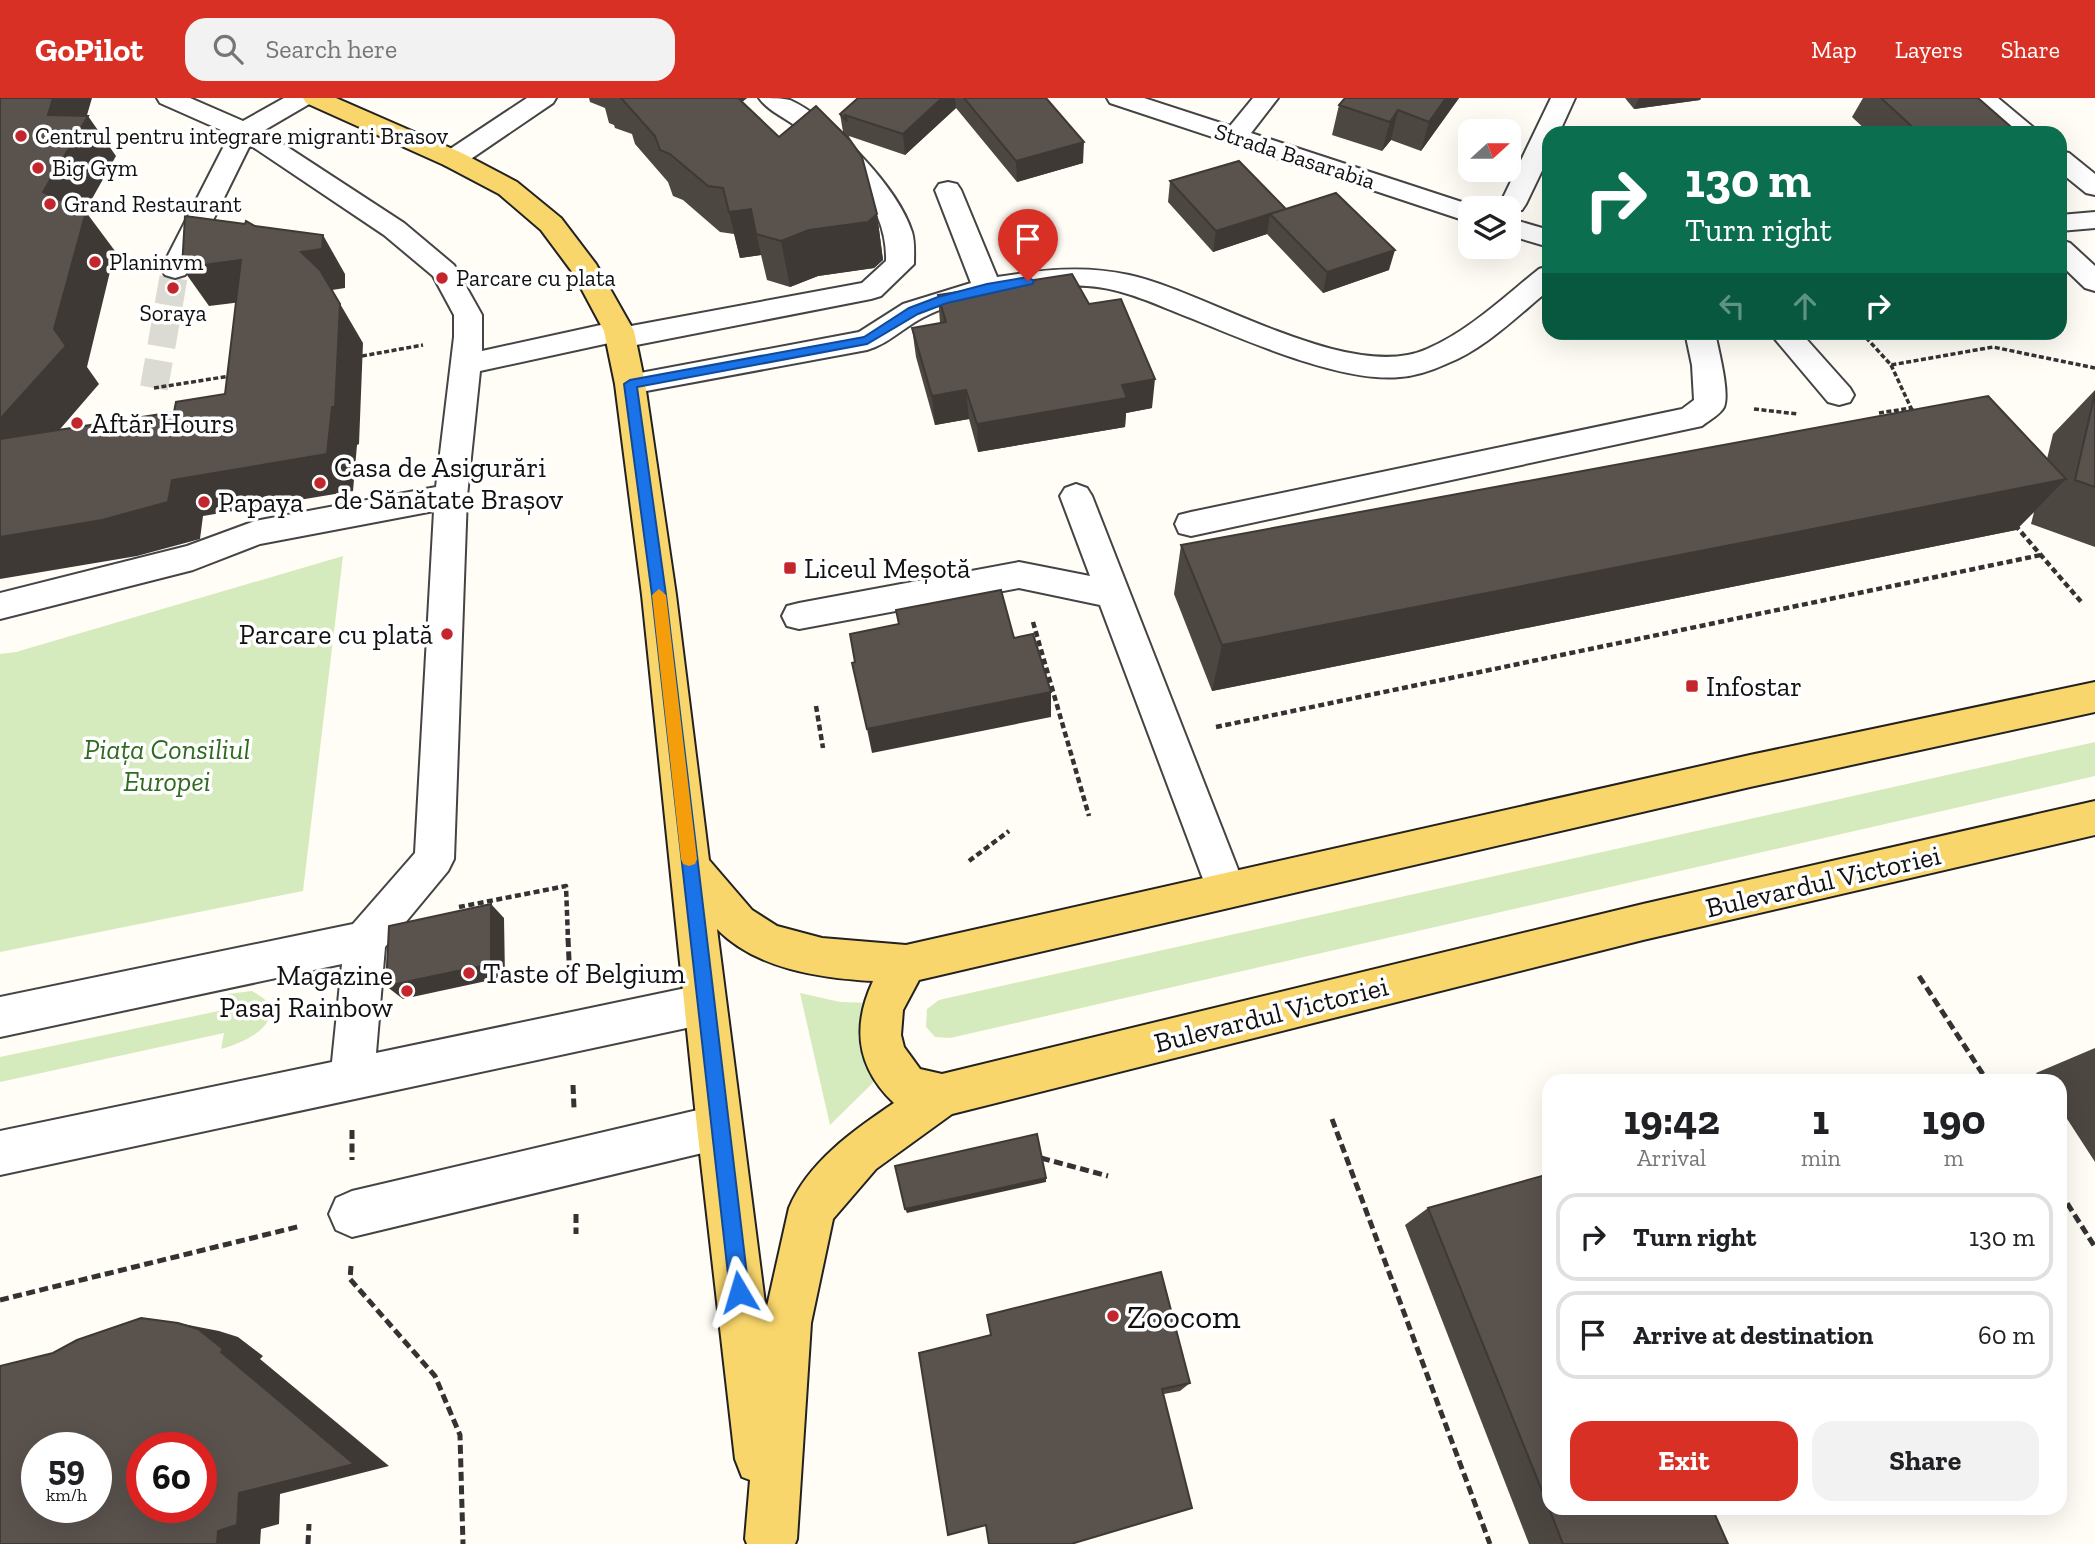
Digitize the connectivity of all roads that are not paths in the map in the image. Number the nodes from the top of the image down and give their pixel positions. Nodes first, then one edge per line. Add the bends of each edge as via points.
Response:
1 (169, 98) edge
2 (302, 98) edge
3 (315, 98) edge
4 (544, 98) edge
5 (772, 98) edge
6 (1119, 98) edge
7 (1266, 98) edge
8 (1563, 98) edge
9 (1983, 98) edge
10 (1551, 126) edge
11 (2018, 126) edge
12 (244, 131) junction
13 (1235, 136) junction
14 (1542, 145) edge
15 (453, 159) junction
16 (2067, 165) edge
17 (2095, 187) edge
18 (948, 190) dead end
19 (1519, 196) edge
20 (1458, 209) edge
21 (2095, 220) edge
22 (1521, 221) edge
23 (2067, 222) edge
24 (1542, 235) edge
25 (2067, 256) edge
26 (175, 269) tunnel mouth
27 (1542, 281) edge
28 (2095, 282) edge
29 (987, 288) junction
30 (620, 335) junction
31 (1702, 340) edge
32 (1790, 340) edge
33 (467, 350) junction
34 (630, 384) junction
35 (1839, 395) dead end
36 (451, 496) junction
37 (1076, 496) dead end
38 (1191, 524) dead end
39 (1113, 594) junction
40 (0, 606) edge
41 (799, 616) dead end
42 (2095, 697) edge
43 (2095, 818) edge
44 (690, 867) junction
45 (1226, 890) junction
46 (365, 940) junction
47 (906, 964) junction
48 (705, 1004) junction
49 (0, 1017) edge
50 (352, 1076) junction
51 (942, 1095) junction
52 (719, 1127) junction
53 (0, 1153) edge
54 (352, 1214) road end
55 (771, 1541) edge

1 - 12 street
2 - 12 street
3 - 15 main road
4 - 15 street
5 - 30 street via 807,121 872,184 898,232 900,264 872,290
6 - 13 street, Strada Basarabia
7 - 13 street
8 - 10 street
9 - 11 street
12 - 26 street
12 - 33 street via 354,200 444,271 468,315
13 - 20 street, Strada Basarabia
14 - 19 street
15 - 30 main road via 508,188 551,224 586,270
16 - 17 street
18 - 29 street
21 - 23 street
22 - 24 street
25 - 28 street
27 - 29 street via 1478,334 1437,357 1401,367 1364,366 1286,345 1129,284 1088,277 1048,278
29 - 34 street via 914,311 867,340
30 - 33 street
30 - 34 main road
31 - 38 street via 1710,404 1691,418
32 - 35 street
33 - 36 street
34 - 44 main road
36 - 40 street via 255,533 193,556
36 - 46 street via 434,859
37 - 39 street
39 - 41 street via 1019,575
39 - 45 street
42 - 45 main road
43 - 51 main road, Bulevardul Victoriei via 1643,922
44 - 47 main road via 743,927 781,946 823,959
44 - 48 main road
45 - 47 main road
46 - 49 street
46 - 50 street
47 - 51 main road via 887,993 879,1026 887,1059 908,1087
48 - 50 street
48 - 52 main road
50 - 53 street
51 - 55 main road, Bulevardul Victoriei via 860,1153 812,1208 787,1323
52 - 54 street
52 - 55 main road

